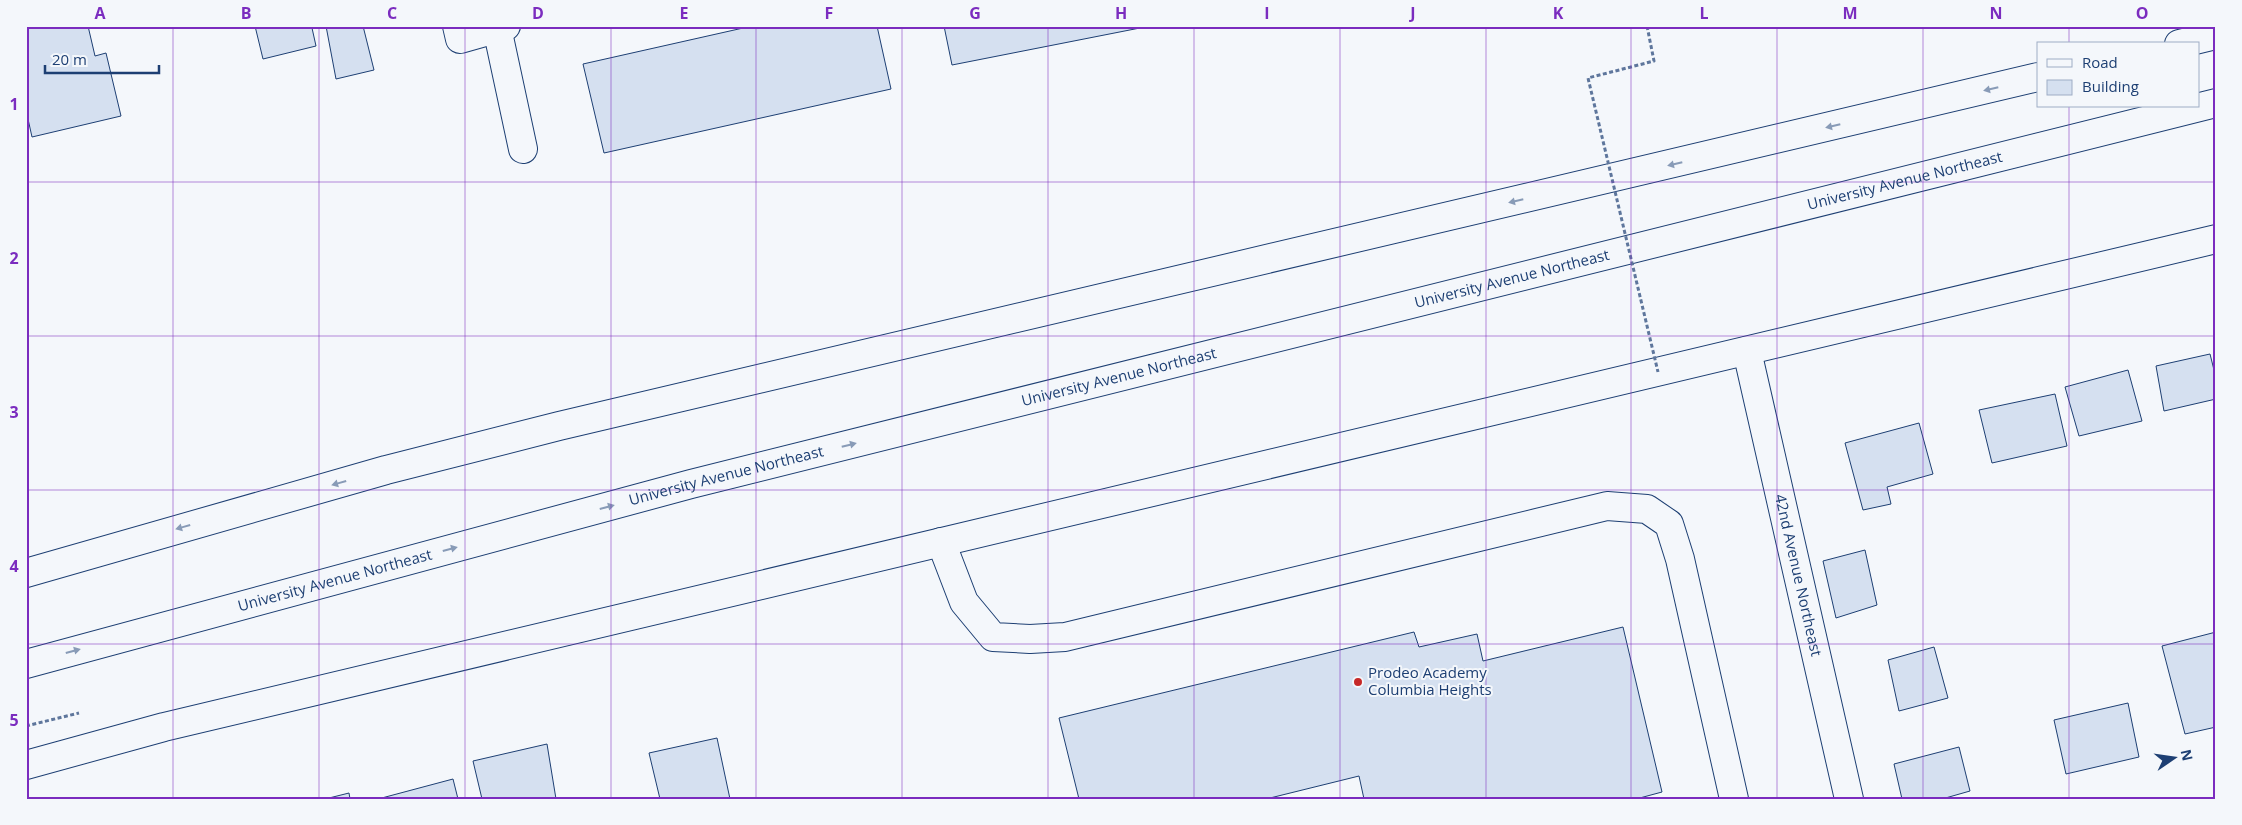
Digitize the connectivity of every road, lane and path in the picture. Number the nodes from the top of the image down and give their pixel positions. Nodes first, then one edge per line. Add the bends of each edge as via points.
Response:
1 (1647, 26) edge
2 (502, 27) edge
3 (458, 32) edge
4 (2216, 35) edge
5 (2187, 42) edge
6 (2037, 77) edge
7 (2216, 103) edge
8 (2200, 107) edge
9 (2196, 108) edge
10 (523, 149) dead end
11 (2216, 238) edge
12 (1747, 350) junction
13 (1658, 372) junction
14 (941, 542) junction
15 (26, 573) edge
16 (26, 664) edge
17 (26, 765) edge
18 (1734, 799) edge
19 (1849, 799) edge

1 - 13 path, bridge via 1654,61 1588,78
2 - 3 main road
2 - 10 main road
4 - 5 main road
6 -> 15 main road via 559,426 376,472
8 -> 7 main road, University Avenue Northeast
16 -> 9 main road, University Avenue Northeast via 700,482
11 - 12 main road
12 - 13 main road
12 - 19 main road, 42nd Avenue Northeast
13 - 14 main road
14 - 17 main road via 164,727
14 - 18 main road via 964,602 993,637 1030,639 1065,637 1607,506 1647,509 1669,524 1680,559

